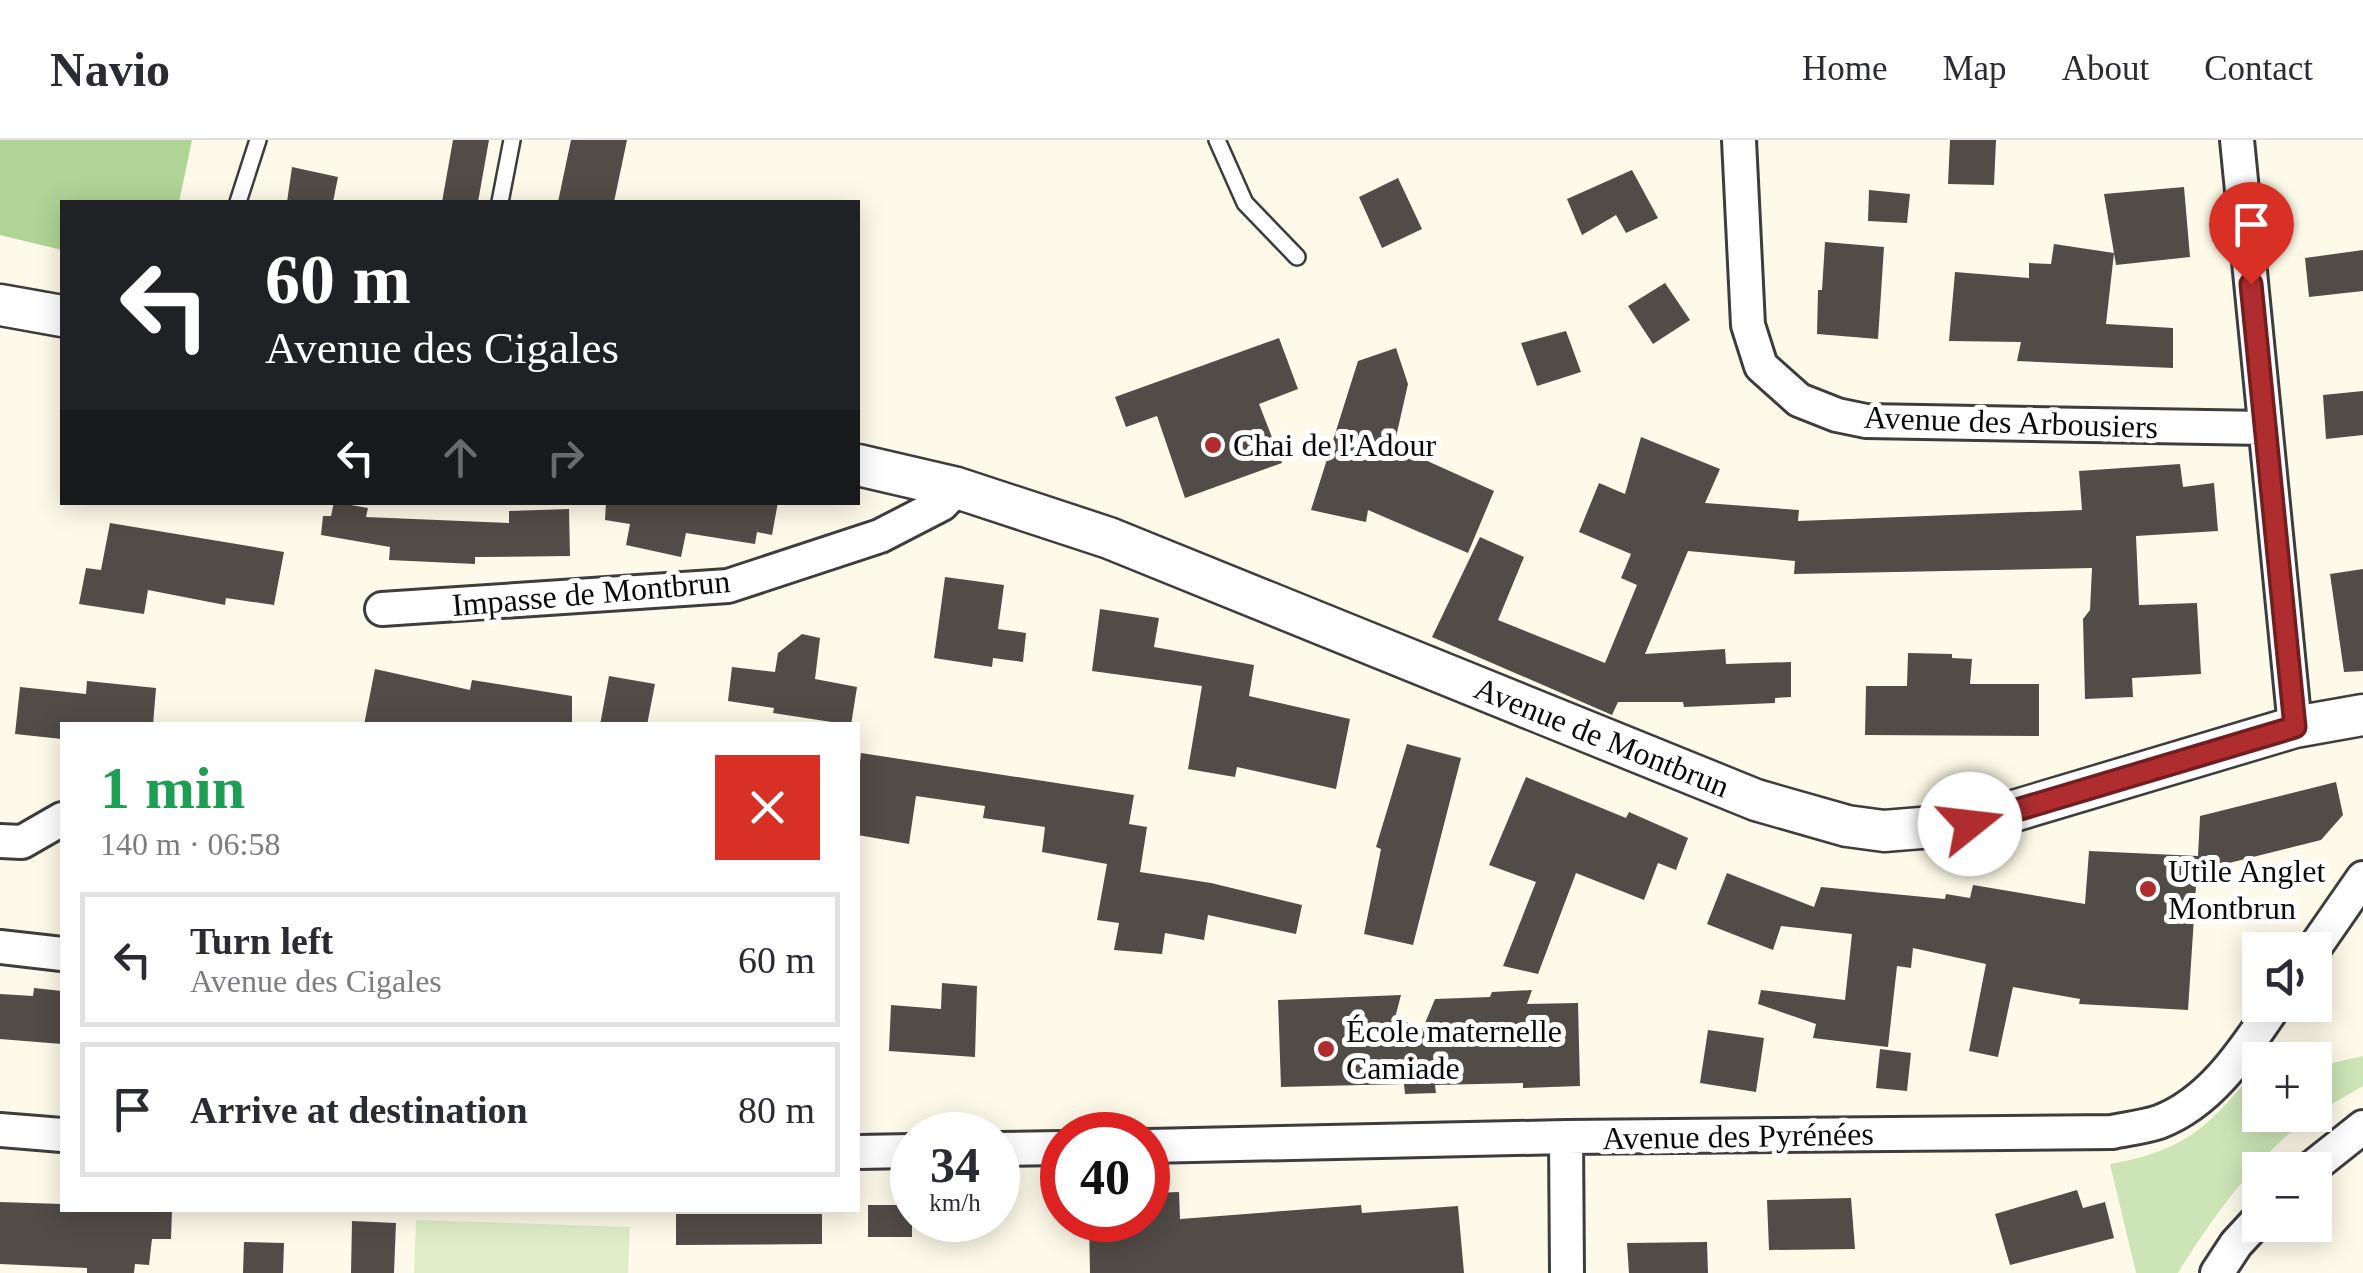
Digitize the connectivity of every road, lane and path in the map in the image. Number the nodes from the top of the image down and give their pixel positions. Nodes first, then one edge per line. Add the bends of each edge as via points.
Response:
1 (258, 140) edge
2 (512, 140) edge
3 (1217, 140) edge
4 (1739, 140) edge
5 (2237, 140) edge
6 (239, 200) edge
7 (500, 200) edge
8 (1297, 257) dead end
9 (0, 305) edge
10 (60, 316) edge
11 (2264, 428) junction
12 (860, 465) edge
13 (957, 488) junction
14 (382, 609) dead end
15 (2363, 715) edge
16 (2295, 727) junction
17 (60, 819) edge
18 (0, 841) edge
19 (2363, 878) edge
20 (2326, 932) edge
21 (0, 947) edge
22 (60, 954) edge
23 (2263, 1022) edge
24 (2363, 1127) edge
25 (0, 1130) edge
26 (60, 1135) edge
27 (1566, 1137) junction
28 (1170, 1146) edge
29 (890, 1151) edge
30 (860, 1152) edge
31 (2332, 1152) edge
32 (2242, 1238) edge
33 (1567, 1273) edge
34 (2217, 1273) edge

1 - 6 lane
2 - 7 lane
3 - 8 lane via 1245,204
4 - 11 street, Avenue des Arbousiers via 1748,325 1762,366 1799,400 1866,421
5 - 11 street
9 - 10 street
11 - 16 street
12 - 13 street, Avenue de Montbrun
13 - 14 street, Impasse de Montbrun via 942,504 880,536 728,586
13 - 16 street, Avenue de Montbrun via 1109,538 1756,800 1848,826 1884,831 1970,824
15 - 16 street, Avenue de Montbrun
17 - 18 street via 22,842
19 - 20 street
21 - 22 street
23 - 27 street, Avenue des Pyrénées via 2202,1097 2160,1122 2112,1132
24 - 31 street
25 - 26 street
27 - 28 street, Avenue des Pyrénées
27 - 33 street
29 - 30 street
32 - 34 street

